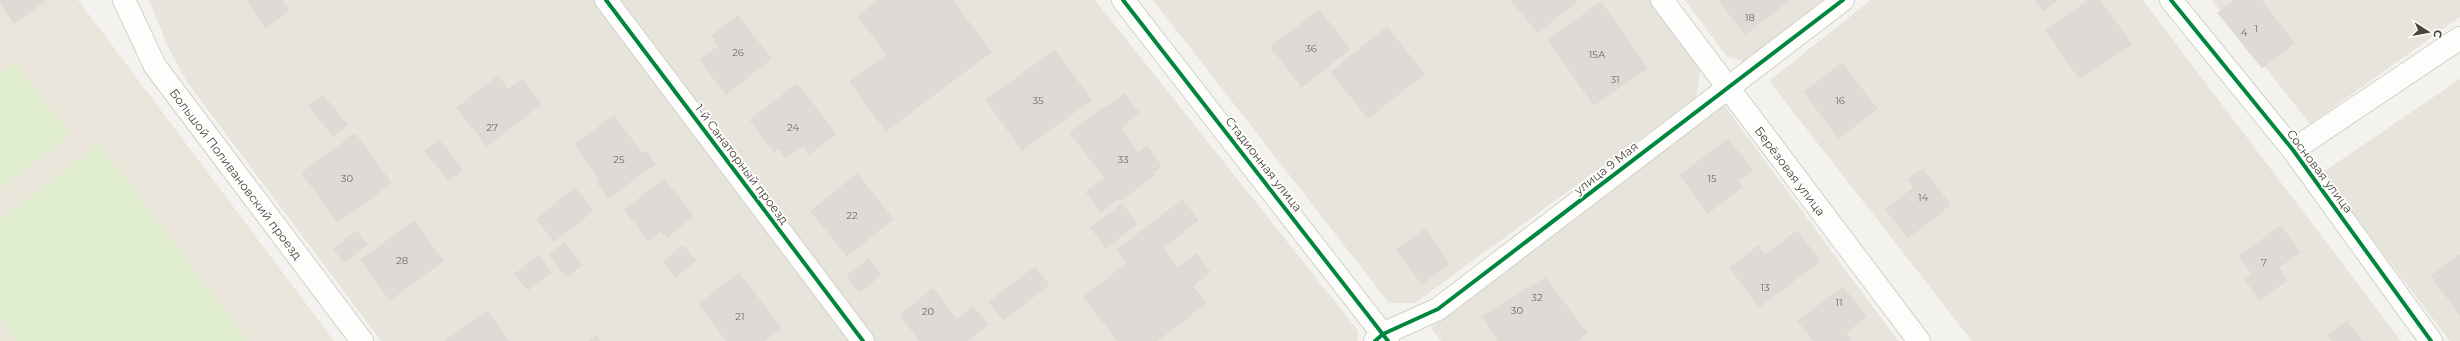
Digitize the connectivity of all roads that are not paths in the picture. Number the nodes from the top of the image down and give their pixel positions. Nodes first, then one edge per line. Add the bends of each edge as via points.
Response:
1 (124, 0) edge
2 (606, 0) edge
3 (1123, 0) edge
4 (1662, 0) edge
5 (1843, 0) edge
6 (2171, 0) edge
7 (2460, 38) edge
8 (1727, 87) junction
9 (2293, 150) junction
10 (1382, 339) edge
11 (362, 341) edge
12 (864, 341) edge
13 (1919, 341) edge
14 (2431, 341) edge

1 - 11 street, Большой Поливановский проезд via 155,66
2 - 12 street, 1-й Санаторный проезд
3 - 10 street, Стадионная улица
4 - 8 street, Берёзовая улица
5 - 8 street, улица 9 Мая
6 - 9 street, Сосновая улица
7 - 9 street
8 - 10 street, улица 9 Мая via 1438,309
8 - 13 street, Берёзовая улица
9 - 14 street, Сосновая улица

